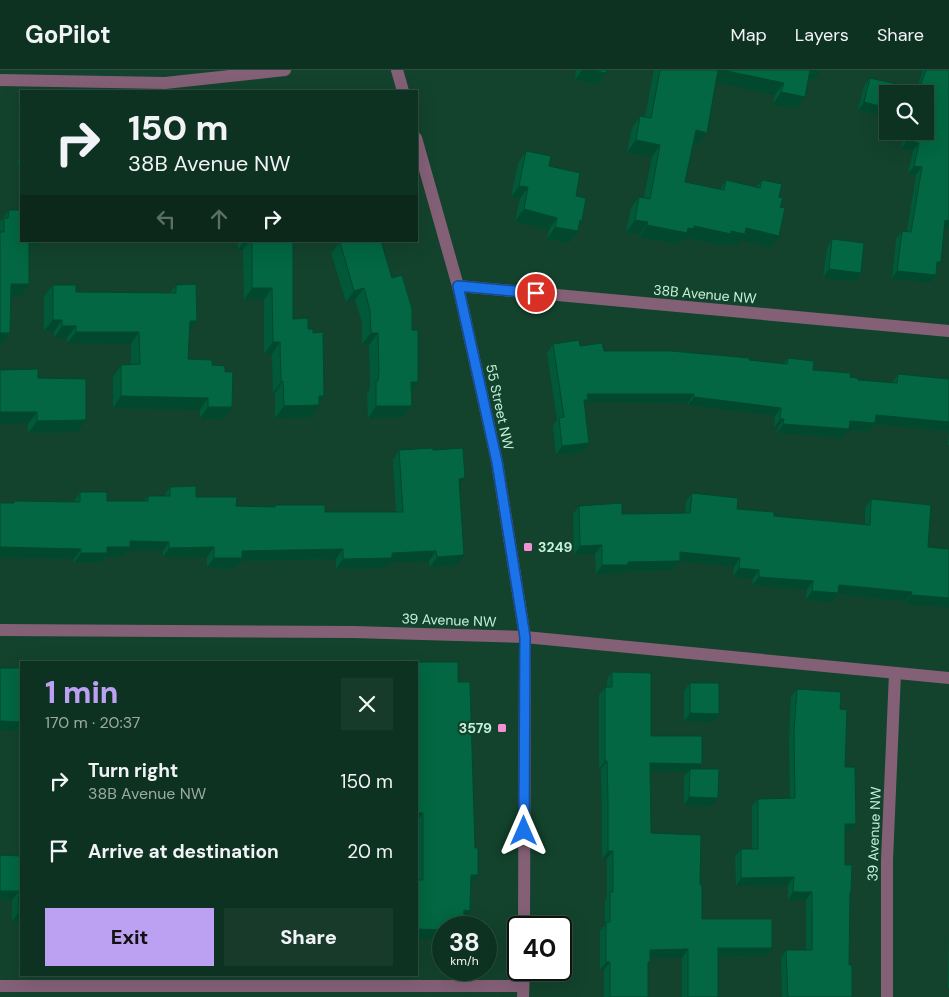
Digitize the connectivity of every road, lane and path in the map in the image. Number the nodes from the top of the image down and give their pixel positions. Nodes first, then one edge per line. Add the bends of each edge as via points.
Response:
1 (285, 70) edge
2 (397, 70) edge
3 (0, 80) edge
4 (403, 90) edge
5 (418, 145) edge
6 (458, 286) junction
7 (949, 331) edge
8 (0, 630) edge
9 (525, 637) junction
10 (895, 673) junction
11 (949, 678) edge
12 (524, 916) edge
13 (0, 986) edge
14 (162, 991) edge
15 (524, 992) edge
16 (887, 997) edge

1 - 3 street via 165,84
2 - 4 street
5 - 6 street, 55 Street NW
6 - 7 street, 38B Avenue NW
6 - 9 street, 55 Street NW via 497,462
8 - 9 street, 39 Avenue NW via 353,632
9 - 10 street, 39 Avenue NW
9 - 12 street, 55 Street NW
10 - 11 street, 39 Avenue NW
10 - 16 street, 39 Avenue NW via 887,860
13 - 14 street
14 - 15 street

